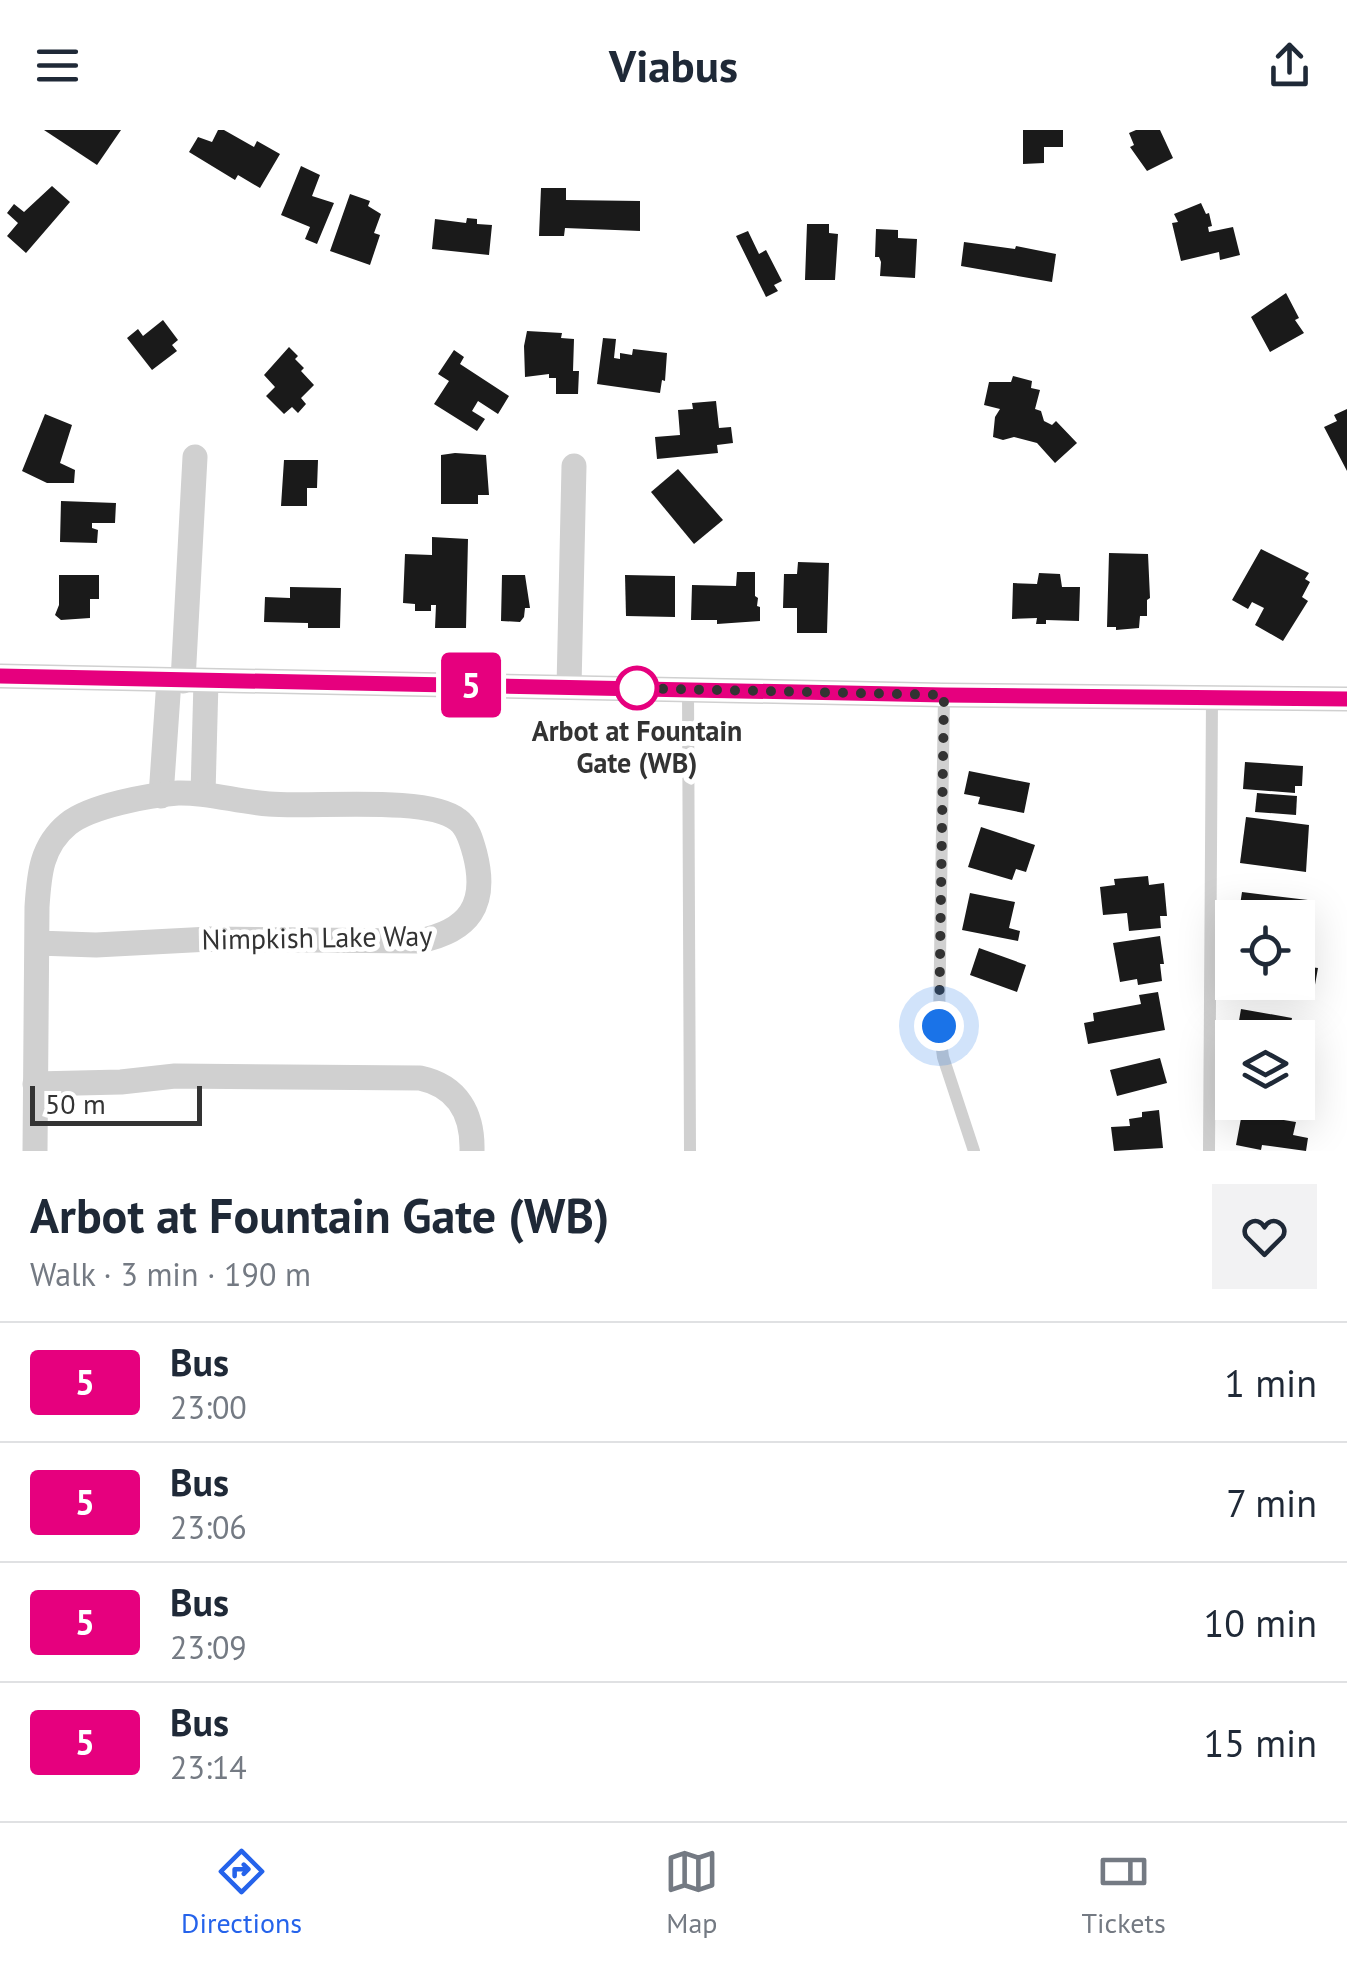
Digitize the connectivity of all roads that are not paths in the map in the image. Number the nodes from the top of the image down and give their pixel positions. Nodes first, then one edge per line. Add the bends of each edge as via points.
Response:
1 (195, 456) dead end
2 (574, 466) dead end
3 (0, 676) edge
4 (186, 681) junction
5 (568, 687) junction
6 (688, 689) junction
7 (944, 695) junction
8 (1212, 698) junction
9 (1347, 699) edge
10 (203, 794) junction
11 (161, 796) junction
12 (37, 942) junction
13 (35, 1084) junction
14 (35, 1151) edge
15 (472, 1151) edge
16 (690, 1151) edge
17 (974, 1151) edge
18 (1208, 1151) edge

1 - 4 street
2 - 5 street
3 - 4 street
4 - 5 street
4 - 10 street
4 - 11 street
5 - 6 street
6 - 7 street
6 - 16 lane
7 - 8 street
7 - 17 lane via 939,1026
8 - 9 street
8 - 18 lane
10 - 11 street, Nimpkish Lake Way
10 - 12 street, Nimpkish Lake Way via 262,804 437,810 468,833 479,874 477,902 461,925 419,942
11 - 12 street, Nimpkish Lake Way via 78,817 52,840 38,873
12 - 13 street, Nimpkish Lake Way
13 - 14 street, Nimpkish Lake Way
13 - 15 street via 192,1076 420,1078 443,1085 462,1104

